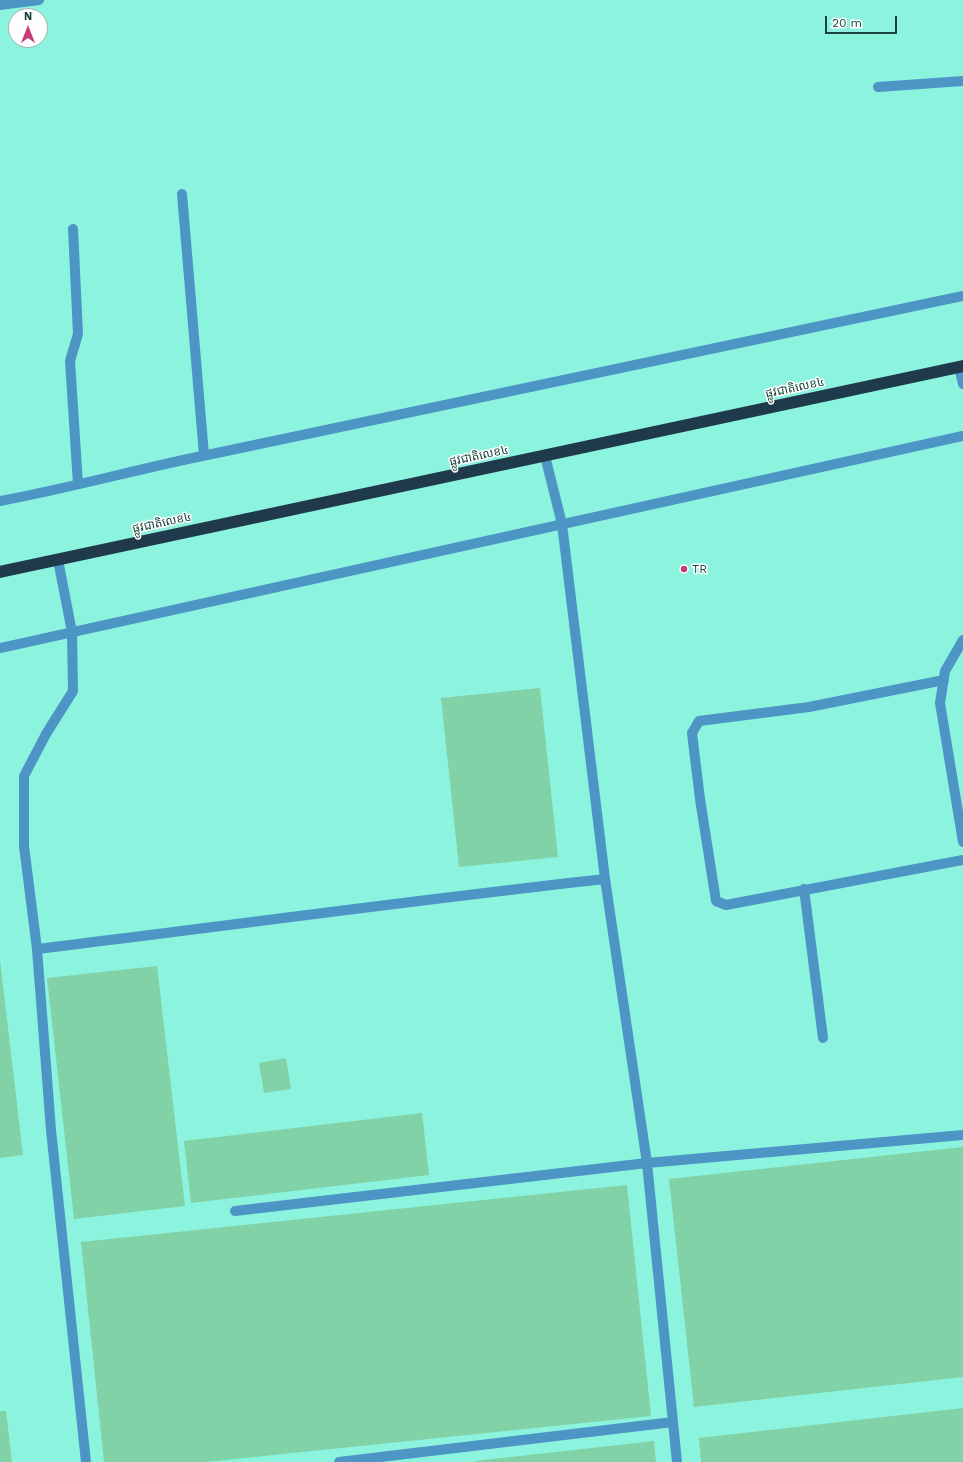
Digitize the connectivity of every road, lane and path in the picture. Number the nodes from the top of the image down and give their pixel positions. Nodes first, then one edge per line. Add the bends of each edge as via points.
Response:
1 (39, 0) edge
2 (0, 5) edge
3 (963, 80) edge
4 (878, 87) dead end
5 (182, 194) dead end
6 (73, 229) dead end
7 (963, 296) edge
8 (961, 367) edge
9 (963, 384) edge
10 (963, 436) edge
11 (204, 455) junction
12 (545, 456) junction
13 (78, 484) junction
14 (0, 501) edge
15 (562, 524) junction
16 (58, 560) junction
17 (0, 572) edge
18 (72, 632) junction
19 (963, 640) edge
20 (0, 648) edge
21 (944, 680) junction
22 (963, 842) edge
23 (963, 860) edge
24 (604, 879) junction
25 (804, 889) junction
26 (37, 949) junction
27 (824, 1038) dead end
28 (963, 1135) edge
29 (647, 1163) junction
30 (236, 1211) dead end
31 (673, 1422) junction
32 (86, 1462) edge
33 (339, 1462) edge
34 (677, 1462) edge

1 - 2 street
3 - 4 street
5 - 11 street
6 - 13 street via 78,334 70,361
7 - 11 street via 530,389
8 - 9 street
8 - 12 highway, ផ្លូវជាតិលេខ៤
10 - 15 street
11 - 13 street
12 - 15 street
12 - 16 highway, ផ្លូវជាតិលេខ៤
13 - 14 street
15 - 18 street
15 - 24 street
16 - 17 highway, ផ្លូវជាតិលេខ៤
16 - 18 street
18 - 20 street
18 - 26 street via 73,691 24,776 24,846
19 - 21 street via 945,671
21 - 22 street via 940,703
21 - 25 street via 809,707 699,722 692,733 716,901 726,905
23 - 25 street
24 - 26 street
24 - 29 street
25 - 27 street
26 - 32 street via 50,1130
28 - 29 street
29 - 30 street
29 - 31 street
31 - 33 street
31 - 34 street

